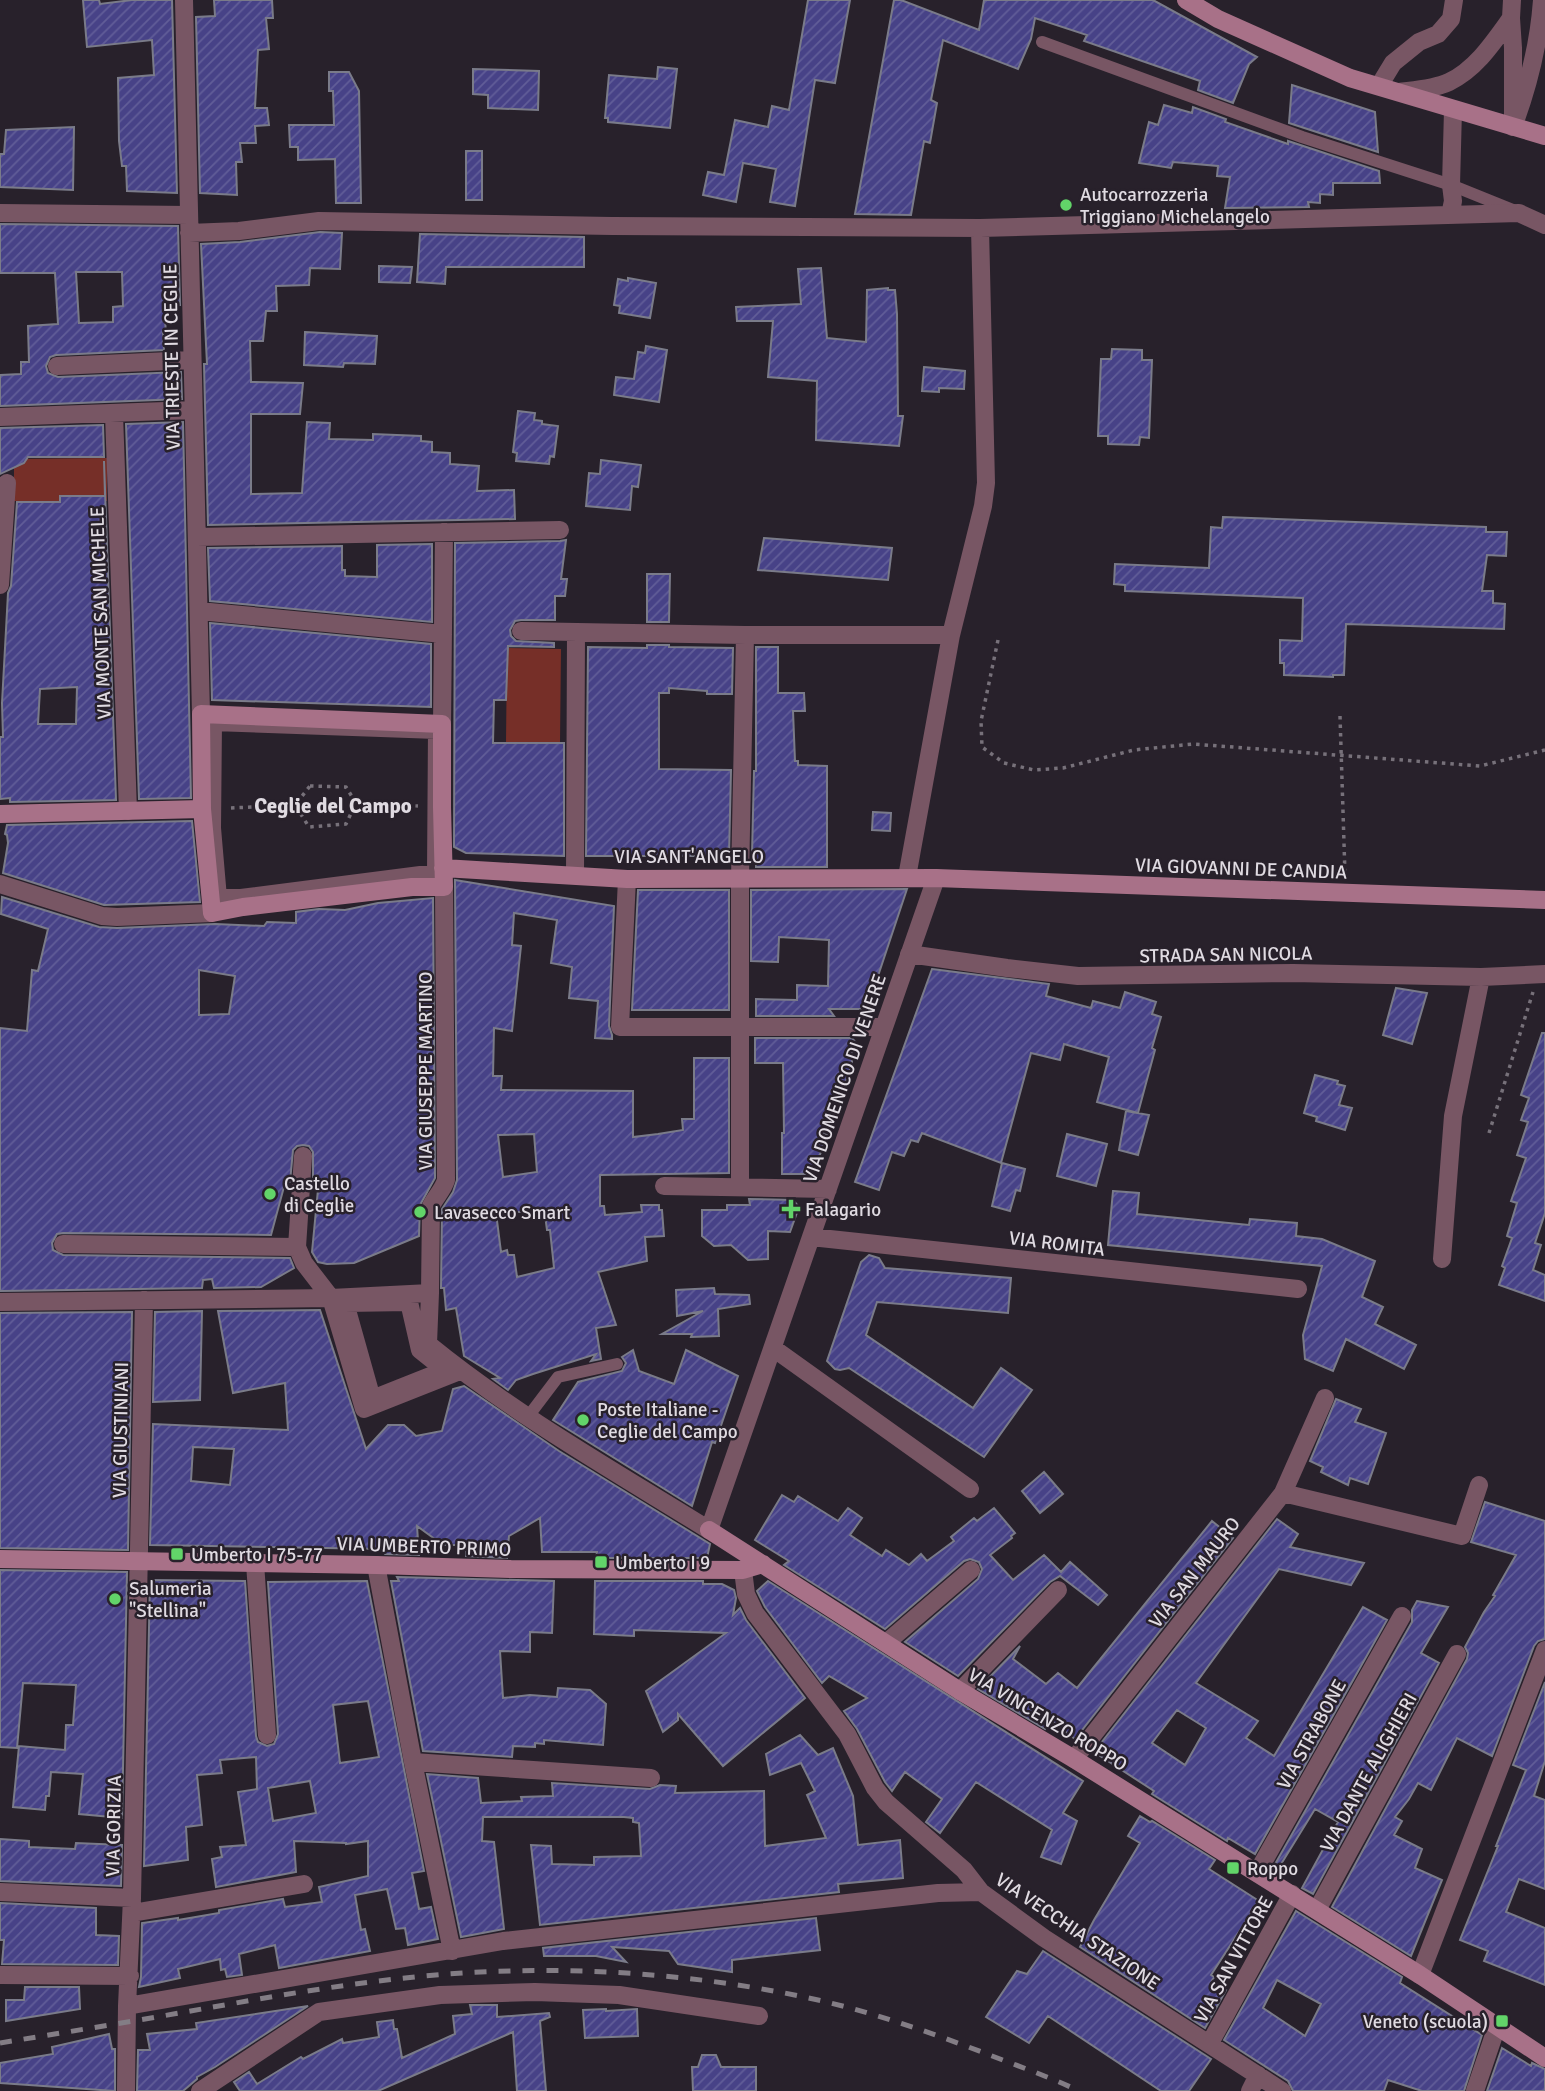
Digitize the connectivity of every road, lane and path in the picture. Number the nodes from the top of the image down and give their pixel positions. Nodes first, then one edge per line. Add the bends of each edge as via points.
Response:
1 (184, 0) edge
2 (1186, 0) edge
3 (1454, 0) edge
4 (1512, 0) edge
5 (1541, 9) edge
6 (1511, 19) junction
7 (1042, 42) dead end
8 (1545, 58) edge
9 (1379, 86) junction
10 (1399, 92) junction
11 (1453, 110) junction
12 (1513, 127) junction
13 (1545, 136) edge
14 (1451, 186) junction
15 (0, 213) edge
16 (1519, 213) junction
17 (1450, 215) junction
18 (189, 224) junction
19 (1545, 225) edge
20 (980, 228) junction
21 (192, 360) junction
22 (57, 366) dead end
23 (193, 410) junction
24 (114, 414) junction
25 (0, 417) edge
26 (7, 483) dead end
27 (560, 530) dead end
28 (444, 532) junction
29 (197, 537) junction
30 (0, 585) edge
31 (199, 611) junction
32 (521, 631) dead end
33 (576, 632) junction
34 (443, 634) junction
35 (745, 635) junction
36 (951, 635) junction
37 (998, 640) dead end
38 (201, 714) junction
39 (1340, 716) dead end
40 (439, 727) junction
41 (1545, 750) edge
42 (1341, 755) junction
43 (356, 803) junction
44 (295, 805) junction
45 (442, 807) junction
46 (202, 809) junction
47 (128, 811) junction
48 (0, 814) edge
49 (443, 867) junction
50 (575, 875) junction
51 (907, 877) junction
52 (740, 878) junction
53 (936, 878) junction
54 (626, 879) junction
55 (0, 884) edge
56 (444, 887) junction
57 (1345, 892) junction
58 (1545, 900) edge
59 (212, 913) junction
60 (909, 954) junction
61 (1542, 974) edge
62 (1481, 977) junction
63 (740, 1026) junction
64 (884, 1027) junction
65 (1489, 1133) dead end
66 (303, 1156) dead end
67 (664, 1186) dead end
68 (740, 1187) junction
69 (828, 1189) junction
70 (811, 1237) junction
71 (63, 1244) dead end
72 (297, 1247) junction
73 (1442, 1259) dead end
74 (1298, 1289) dead end
75 (430, 1293) junction
76 (331, 1298) junction
77 (144, 1300) junction
78 (0, 1302) edge
79 (409, 1302) joint
80 (773, 1348) junction
81 (617, 1364) dead end
82 (460, 1371) junction
83 (1325, 1398) dead end
84 (527, 1418) junction
85 (1479, 1485) dead end
86 (970, 1489) dead end
87 (1283, 1493) junction
88 (709, 1530) junction
89 (0, 1559) edge
90 (139, 1562) junction
91 (255, 1563) junction
92 (376, 1564) junction
93 (763, 1564) junction
94 (743, 1570) junction
95 (971, 1570) dead end
96 (1058, 1590) dead end
97 (1402, 1616) dead end
98 (886, 1643) junction
99 (1545, 1650) edge
100 (1457, 1654) dead end
101 (960, 1690) junction
102 (267, 1735) dead end
103 (1074, 1759) junction
104 (413, 1762) junction
105 (650, 1778) dead end
106 (1257, 1873) junction
107 (304, 1884) dead end
108 (0, 1892) edge
109 (981, 1892) junction
110 (1292, 1894) junction
111 (132, 1906) junction
112 (1317, 1910) junction
113 (452, 1951) junction
114 (0, 1975) edge
115 (1420, 1975) junction
116 (130, 1976) junction
117 (127, 2006) junction
118 (760, 2016) dead end
119 (1497, 2026) junction
120 (1210, 2043) junction
121 (1545, 2058) edge
122 (1254, 2083) edge
123 (126, 2091) edge
124 (200, 2091) edge
125 (1282, 2091) edge
126 (1475, 2091) edge

1 - 18 street, VIA TRIESTE IN CEGLIE
2 - 9 street via 1350,78
3 - 9 street via 1451,19 1438,34 1419,42 1393,63
4 - 6 street
5 - 8 street
5 - 12 street via 1525,96
6 - 10 street via 1468,70 1447,83
6 - 12 street
7 - 14 lane
9 - 10 street
10 - 11 street
11 - 12 street
11 - 14 street
12 - 13 street
14 - 16 lane
14 - 17 street
15 - 18 street
16 - 17 street
16 - 19 street
17 - 20 street
18 - 20 street via 239,231 319,221
18 - 21 street, VIA TRIESTE IN CEGLIE
20 - 36 street via 986,483
21 - 22 street
21 - 23 street, VIA TRIESTE IN CEGLIE
23 - 24 street
23 - 29 street, VIA TRIESTE IN CEGLIE
24 - 25 street
24 - 47 street, VIA MONTE SAN MICHELE
26 - 30 street
27 - 28 street
28 - 29 street
28 - 34 street
29 - 31 street, VIA TRIESTE IN CEGLIE
31 - 34 street
31 - 38 street, VIA TRIESTE IN CEGLIE
32 - 33 street
33 - 35 street
33 - 50 street
34 - 40 street
35 - 36 street
35 - 52 street
36 - 51 street
37 - 42 path via 981,721 982,747 1004,763 1034,770 1063,768 1133,750 1193,744
38 - 40 street
38 - 46 street
39 - 42 path
40 - 40 street via 436,873 218,898 212,828 213,722
40 - 45 street
41 - 42 path via 1480,766
42 - 57 path
43 - 44 path via 346,787 310,786
43 - 44 path via 346,824 309,827
43 - 45 path
44 - 46 path
45 - 49 street
46 - 47 street
46 - 59 street
47 - 48 street
49 - 50 street, VIA SANT'ANGELO
49 - 56 street
50 - 54 street, VIA SANT'ANGELO
51 - 52 street, VIA SANT'ANGELO
51 - 53 street, VIA SANT'ANGELO
52 - 54 street, VIA SANT'ANGELO
52 - 63 street
53 - 57 street, VIA GIOVANNI DE CANDIA
53 - 60 street, VIA DOMENICO DI VENERE
54 - 63 street via 620,1027
55 - 59 street via 102,916
56 - 59 street
56 - 75 street, VIA GIUSEPPE MARTINO via 446,1180 431,1206
57 - 58 street, VIA GIOVANNI DE CANDIA
60 - 62 street, STRADA SAN NICOLA via 1079,976 1293,973
60 - 64 street, VIA DOMENICO DI VENERE
61 - 62 street, STRADA SAN NICOLA
61 - 65 path
62 - 73 street via 1453,1116
63 - 64 street
63 - 68 street
64 - 69 street, VIA DOMENICO DI VENERE
66 - 72 street
67 - 68 street
68 - 69 street
69 - 70 street, VIA DOMENICO DI VENERE
70 - 74 street, VIA ROMITA
70 - 80 street, VIA DOMENICO DI VENERE
71 - 72 street
72 - 76 street via 304,1264
75 - 76 street
75 - 82 street, VIA GIUSEPPE MARTINO via 428,1344
76 - 77 street
76 - 82 street via 364,1409
77 - 78 street
77 - 90 street, VIA GIUSTINIANI
79 - 79 street via 345,1303 372,1399 445,1370 420,1350
80 - 86 street
80 - 88 street, VIA DOMENICO DI VENERE
81 - 84 lane via 558,1377
82 - 84 street
83 - 87 street, VIA SAN MAURO
84 - 88 street
85 - 87 street via 1462,1536
87 - 103 street, VIA SAN MAURO
88 - 93 street, VIA VINCENZO ROPPO
89 - 90 street, VIA UMBERTO PRIMO
90 - 91 street, VIA UMBERTO PRIMO
90 - 111 street, VIA GORIZIA
91 - 92 street, VIA UMBERTO PRIMO
91 - 102 street
92 - 94 street, VIA UMBERTO PRIMO
92 - 104 street
93 - 94 street, VIA UMBERTO PRIMO
93 - 98 street, VIA VINCENZO ROPPO
94 - 109 street, VIA VECCHIA STAZIONE via 746,1594 755,1613 848,1734 875,1788 964,1870
95 - 98 street
96 - 101 street
97 - 106 street, VIA STRABONE
98 - 101 street, VIA VINCENZO ROPPO
99 - 115 street
100 - 112 street, VIA DANTE ALIGHIERI
101 - 103 street, VIA VINCENZO ROPPO
103 - 106 street, VIA VINCENZO ROPPO
104 - 105 street
104 - 113 street
106 - 110 street, VIA VINCENZO ROPPO
107 - 111 street
108 - 111 street
109 - 113 street via 517,1939
109 - 120 street, VIA VECCHIA STAZIONE
110 - 112 street, VIA VINCENZO ROPPO
110 - 120 street, VIA SAN VITTORE
111 - 116 street, VIA GORIZIA
112 - 115 street, VIA VINCENZO ROPPO
113 - 117 street
114 - 116 street
115 - 119 street, VIA VINCENZO ROPPO
116 - 117 street, VIA GORIZIA
117 - 123 street, VIA GORIZIA
118 - 124 street via 619,1995 440,1995 319,2012
119 - 121 street, VIA VINCENZO ROPPO
119 - 126 street
120 - 122 street, VIA VECCHIA STAZIONE
122 - 125 street, VIA VECCHIA STAZIONE

